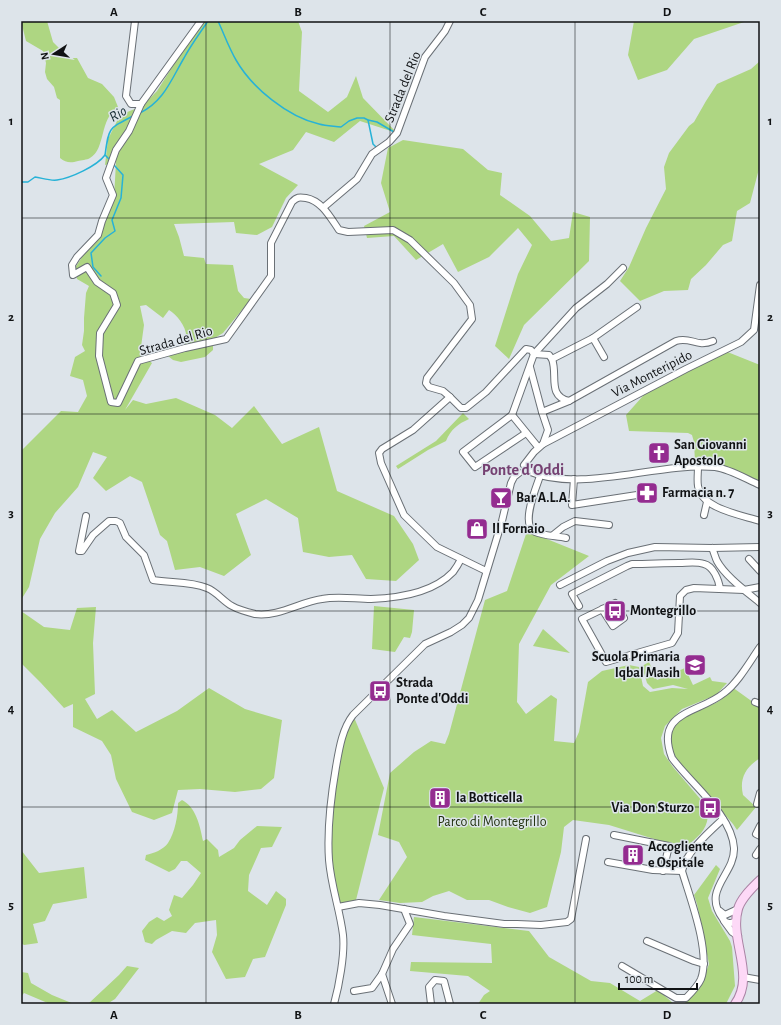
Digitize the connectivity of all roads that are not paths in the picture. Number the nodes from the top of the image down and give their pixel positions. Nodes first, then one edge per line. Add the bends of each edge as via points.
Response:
1 (135, 21) edge
2 (201, 21) edge
3 (450, 21) edge
4 (140, 107) junction
5 (324, 208) junction
6 (623, 268) dead end
7 (760, 285) edge
8 (637, 307) dead end
9 (593, 338) junction
10 (713, 341) dead end
11 (533, 356) junction
12 (604, 357) dead end
13 (552, 359) junction
14 (530, 367) junction
15 (450, 397) junction
16 (569, 401) junction
17 (542, 412) junction
18 (512, 415) junction
19 (526, 433) junction
20 (541, 446) junction
21 (524, 465) junction
22 (698, 467) junction
23 (528, 471) junction
24 (519, 473) junction
25 (540, 476) junction
26 (574, 479) junction
27 (760, 485) edge
28 (637, 495) dead end
29 (707, 502) junction
30 (704, 515) dead end
31 (86, 516) dead end
32 (760, 521) edge
33 (609, 525) dead end
34 (553, 535) junction
35 (566, 538) dead end
36 (760, 547) edge
37 (712, 548) junction
38 (461, 559) junction
39 (749, 559) dead end
40 (486, 571) junction
41 (760, 571) edge
42 (560, 585) dead end
43 (760, 587) edge
44 (720, 589) junction
45 (744, 590) junction
46 (760, 603) edge
47 (579, 606) dead end
48 (602, 609) dead end
49 (760, 647) edge
50 (760, 793) edge
51 (757, 804) dead end
52 (724, 819) junction
53 (760, 826) edge
54 (614, 835) dead end
55 (760, 836) edge
56 (586, 839) dead end
57 (760, 849) edge
58 (756, 856) dead end
59 (608, 862) dead end
60 (663, 871) junction
61 (682, 871) junction
62 (760, 880) edge
63 (338, 907) junction
64 (404, 909) junction
65 (738, 909) junction
66 (724, 917) junction
67 (736, 920) junction
68 (738, 936) junction
69 (647, 941) dead end
70 (704, 964) junction
71 (622, 966) dead end
72 (382, 974) junction
73 (743, 977) junction
74 (760, 980) edge
75 (354, 992) dead end
76 (334, 1004) edge
77 (392, 1004) edge
78 (430, 1004) edge
79 (450, 1004) edge
80 (736, 1004) edge

1 - 4 street via 126,96 131,104
2 - 4 street, Strada del Rio
3 - 5 street, Strada del Rio via 425,58 397,133 372,154 357,179
4 - 5 street, Strada del Rio via 129,131 116,150 106,178 113,195 98,235 72,265 73,275 87,267 97,282 114,293 117,305 100,333 99,356 111,402 118,403 138,361 226,339 271,276 271,243 292,202 301,196 310,198
5 - 15 street, Strada del Rio via 339,230 393,230 410,240 454,283 470,305 472,319 427,378 426,383 429,387
6 - 11 street via 576,308
7 - 20 street, Via Monteripido via 754,330 741,342
8 - 9 street
9 - 12 street
9 - 13 street
10 - 16 street via 699,344 683,339 676,341
11 - 13 street via 549,355
11 - 14 street
11 - 15 street via 531,350 526,349 486,392 466,408 461,408
13 - 16 street via 555,390 558,396
14 - 17 street
14 - 18 street
15 - 38 street via 413,430 382,449 380,453 381,462 404,515 437,547
16 - 17 street
17 - 20 street via 548,430
18 - 19 street
18 - 19 street via 463,452 475,468
19 - 20 street
20 - 21 street, Via Monteripido
21 - 23 street
21 - 24 street via 519,466
22 - 26 street
22 - 27 street via 716,467
22 - 29 street via 698,487
23 - 24 street via 523,475
23 - 25 street
24 - 40 street via 514,476 511,483
25 - 26 street
25 - 34 street via 529,511 529,524 534,532
26 - 28 street via 572,504
29 - 30 street
29 - 32 street
31 - 38 street via 79,551 82,552 93,534 109,521 116,520 126,536 144,555 153,580 207,588 232,606 244,612 257,614 281,611 323,598 372,599 408,595 442,581 454,571
33 - 34 street via 575,521
34 - 35 street
36 - 37 street
37 - 42 street via 655,547 628,553
37 - 45 street via 717,561
38 - 40 street
39 - 41 street
40 - 63 street via 478,600 469,618 451,632 425,644 347,724 337,756 330,816 329,860
43 - 45 street
44 - 45 street
44 - 47 street via 716,575 705,564 632,564 572,594
44 - 48 street via 694,588 686,590 680,596 678,633 672,643 606,662 582,620
45 - 46 street
49 - 52 street via 725,693 680,716 670,727 668,734 672,758
50 - 51 street
52 - 61 street via 689,854
52 - 66 street via 732,836 734,849 730,865 716,891 716,903
53 - 55 street via 756,834
54 - 60 street via 669,846
56 - 64 street via 571,919 567,922 541,926 504,924
57 - 58 street
59 - 60 street
60 - 61 street
61 - 70 street via 702,940
62 - 65 main road
63 - 64 street via 360,903
63 - 76 street via 343,942 339,988
64 - 72 street via 410,924 393,949
65 - 66 street
65 - 67 main road
66 - 67 street
66 - 68 street via 732,932
67 - 68 main road
68 - 73 main road
69 - 70 street
70 - 71 street via 701,979 686,998 676,998
72 - 75 street via 372,988
72 - 77 street
73 - 74 street
73 - 80 main road via 742,989
78 - 79 street via 429,987 435,980 444,981

